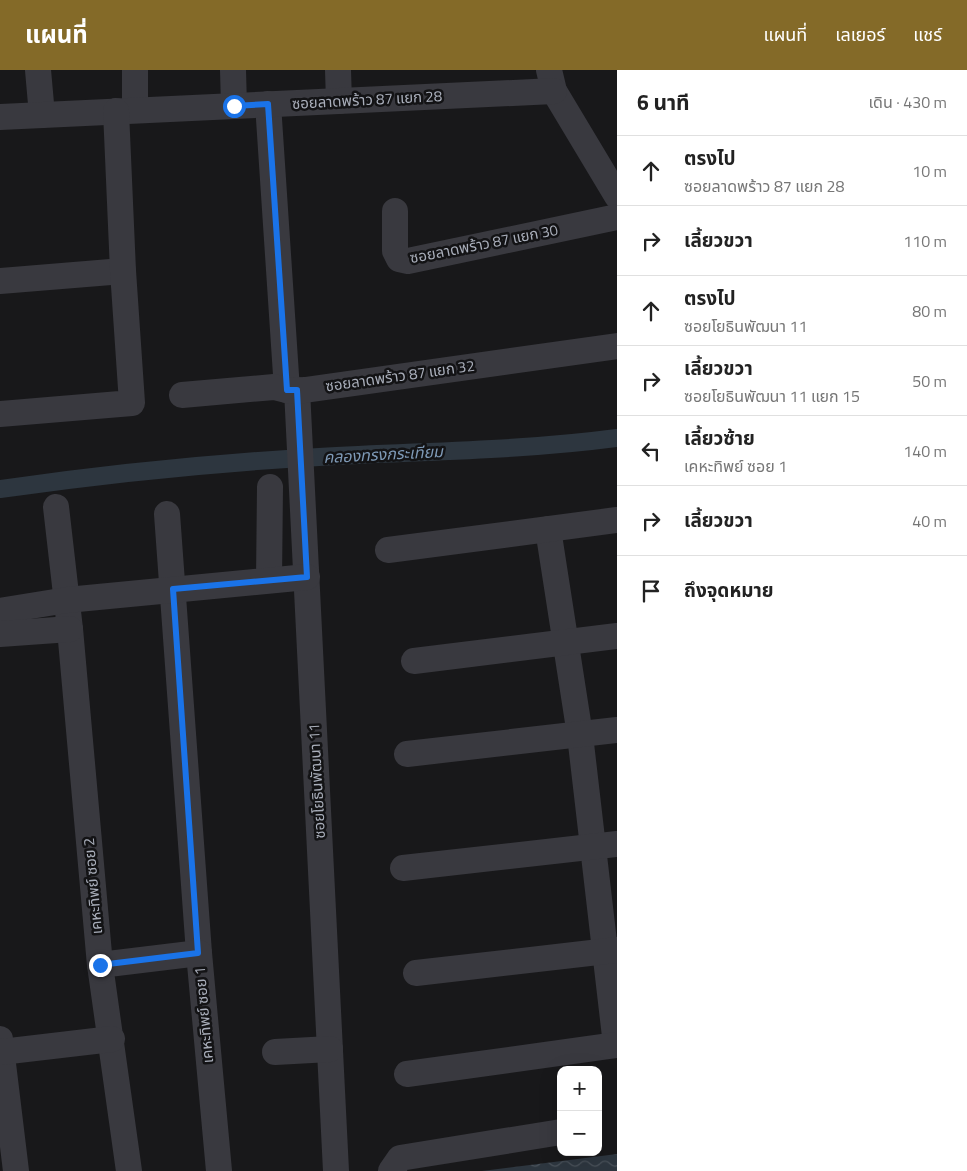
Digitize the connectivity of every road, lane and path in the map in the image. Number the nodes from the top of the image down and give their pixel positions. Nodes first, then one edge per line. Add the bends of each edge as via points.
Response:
1 (38, 70) edge
2 (135, 70) edge
3 (233, 70) edge
4 (338, 70) edge
5 (552, 81) edge
6 (339, 101) junction
7 (268, 104) junction
8 (234, 106) junction
9 (126, 111) junction
10 (42, 115) junction
11 (0, 116) edge
12 (608, 165) edge
13 (617, 196) edge
14 (395, 211) dead end
15 (617, 217) edge
16 (123, 270) junction
17 (0, 280) edge
18 (617, 346) edge
19 (292, 390) junction
20 (182, 395) dead end
21 (0, 414) edge
22 (270, 487) dead end
23 (56, 507) dead end
24 (167, 514) dead end
25 (617, 520) edge
26 (548, 529) junction
27 (388, 550) dead end
28 (307, 577) junction
29 (269, 580) junction
30 (173, 589) junction
31 (67, 600) junction
32 (0, 611) edge
33 (70, 629) junction
34 (0, 634) edge
35 (617, 636) edge
36 (567, 642) junction
37 (414, 661) dead end
38 (617, 730) edge
39 (580, 734) junction
40 (407, 754) dead end
41 (605, 846) edge
42 (403, 868) dead end
43 (611, 951) edge
44 (198, 953) junction
45 (100, 965) junction
46 (416, 973) dead end
47 (112, 1039) junction
48 (1, 1045) edge
49 (617, 1045) edge
50 (330, 1049) junction
51 (275, 1052) dead end
52 (407, 1074) dead end
53 (557, 1133) edge
54 (16, 1171) edge
55 (129, 1171) edge
56 (219, 1171) edge
57 (336, 1171) edge
58 (391, 1171) edge

1 - 10 street
2 - 9 street
3 - 8 street
4 - 6 street
5 - 6 street, ซอยลาดพร้าว 87 แยก 28
5 - 12 street
6 - 7 street, ซอยลาดพร้าว 87 แยก 28
7 - 8 street, ซอยลาดพร้าว 87 แยก 28
7 - 19 street, ซอยโยธินพัฒนา 11
8 - 9 street, ซอยลาดพร้าว 87 แยก 28
9 - 10 street, ซอยลาดพร้าว 87 แยก 28
9 - 16 street
10 - 11 street, ซอยลาดพร้าว 87 แยก 28
12 - 13 street
14 - 15 street, ซอยลาดพร้าว 87 แยก 30 via 395,251 399,259 408,261
16 - 17 street
16 - 21 street via 132,403
18 - 19 street, ซอยลาดพร้าว 87 แยก 32
19 - 20 street, ซอยลาดพร้าว 87 แยก 32 via 274,387
19 - 28 street, ซอยโยธินพัฒนา 11
22 - 29 street
23 - 31 street, เคหะทิพย์ ซอย 2
24 - 30 street, เคหะทิพย์ ซอย 1
25 - 26 street
26 - 27 street
26 - 36 street
28 - 29 street
28 - 50 street, ซอยโยธินพัฒนา 11
29 - 30 street
30 - 31 street
30 - 44 street, เคหะทิพย์ ซอย 1
31 - 32 street
31 - 33 street, เคหะทิพย์ ซอย 2
33 - 34 street
33 - 45 street, เคหะทิพย์ ซอย 2
35 - 36 street
36 - 37 street
36 - 39 street
38 - 39 street
39 - 40 street
39 - 41 street
41 - 42 street
41 - 43 street
43 - 46 street
43 - 49 street
44 - 45 street
44 - 56 street, เคหะทิพย์ ซอย 1
45 - 47 street, เคหะทิพย์ ซอย 2
47 - 48 street
47 - 55 street, เคหะทิพย์ ซอย 2
48 - 54 street
49 - 52 street
50 - 51 street
50 - 57 street, ซอยโยธินพัฒนา 11
53 - 58 street via 400,1158

